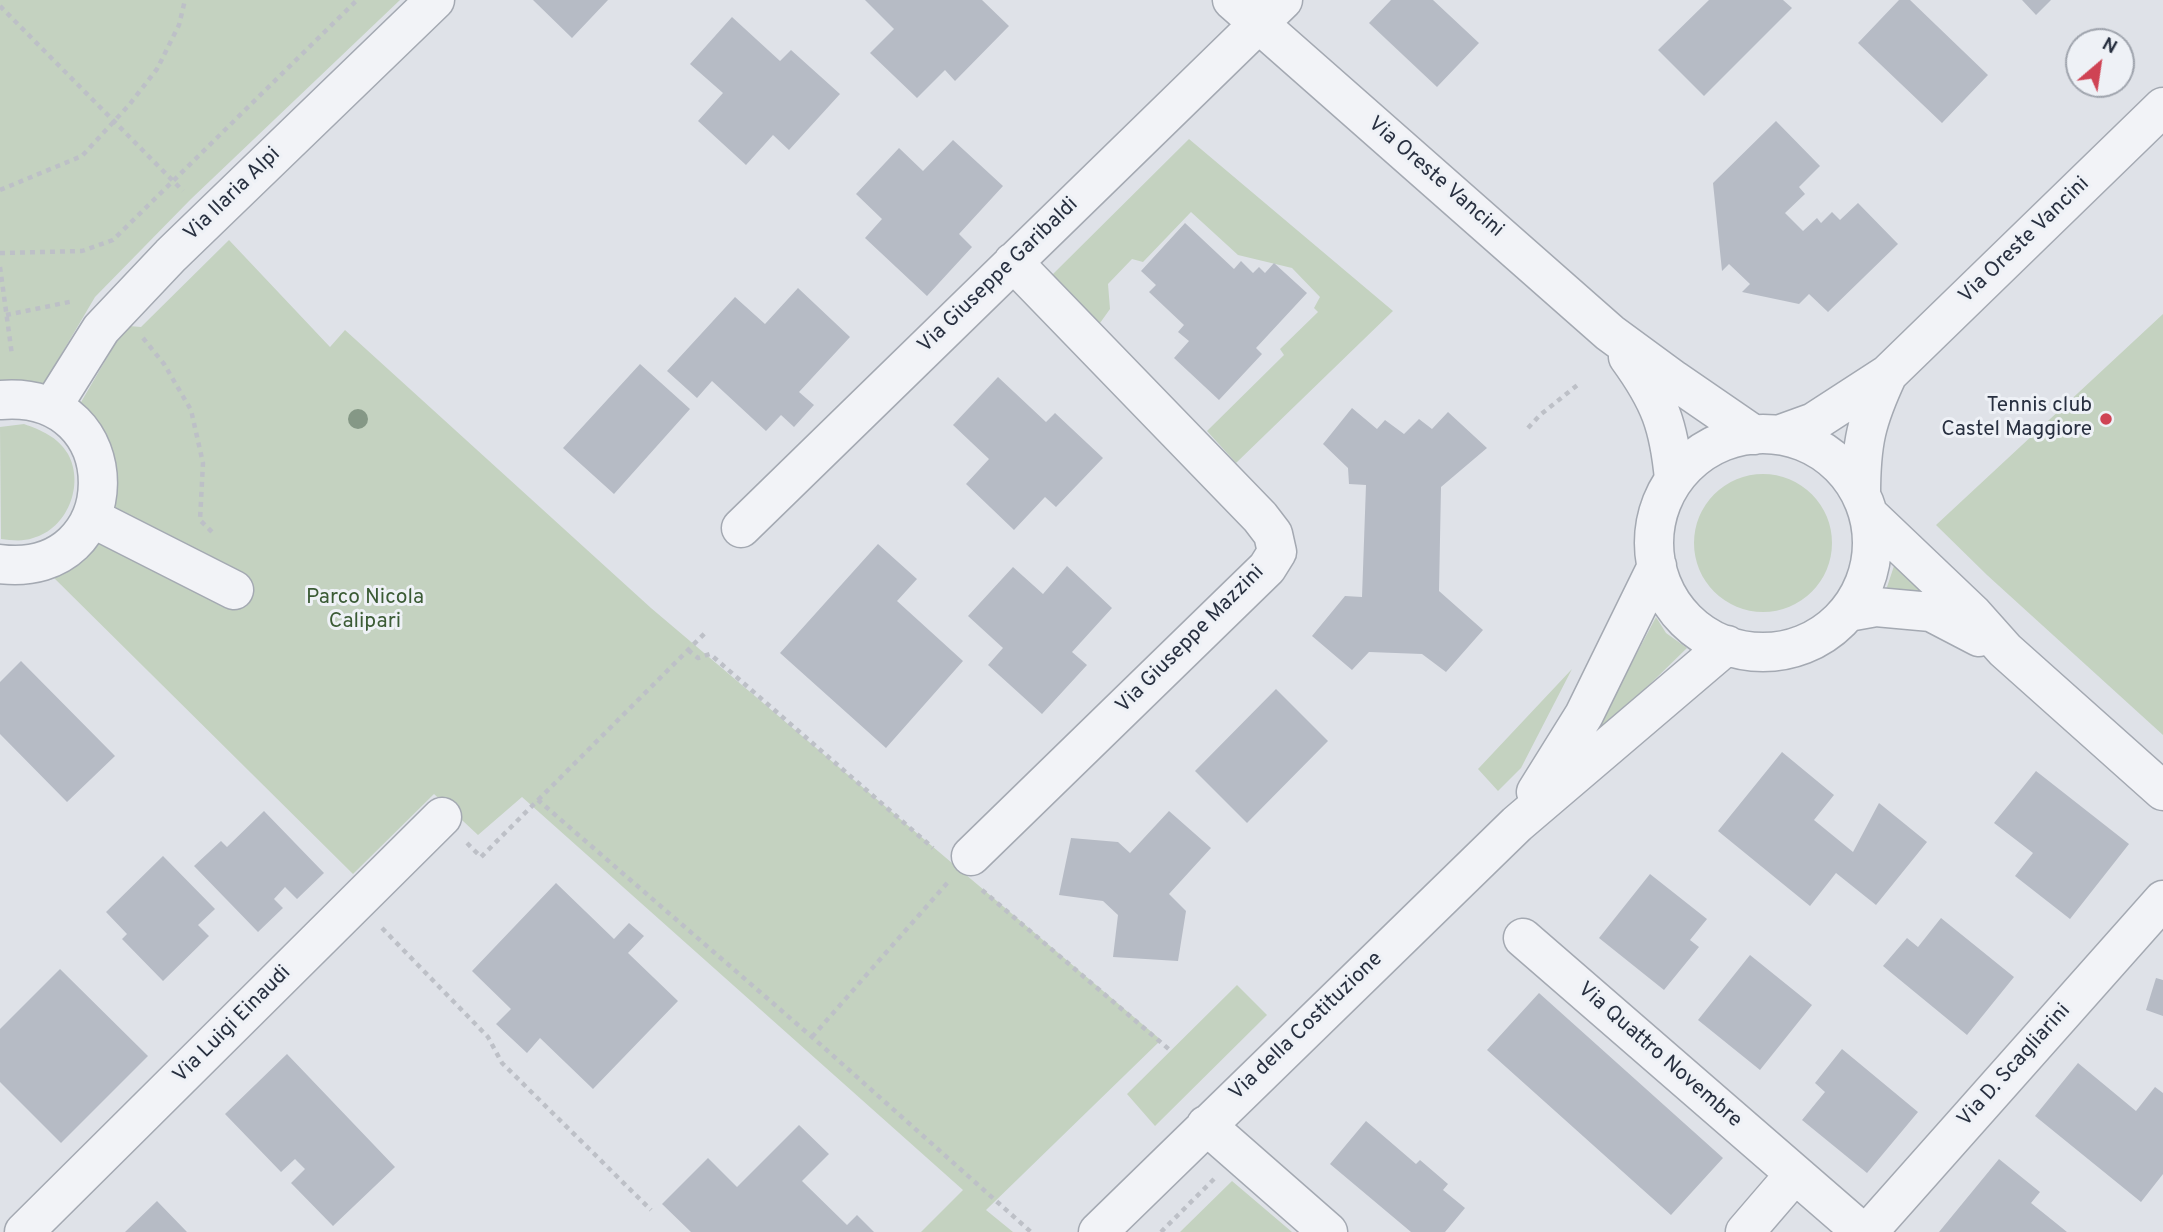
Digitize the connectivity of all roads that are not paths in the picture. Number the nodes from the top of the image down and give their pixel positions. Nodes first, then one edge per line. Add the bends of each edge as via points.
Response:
1 (435, 0) edge
2 (1258, 8) edge
3 (2163, 107) edge
4 (1013, 262) junction
5 (1610, 332) junction
6 (1888, 374) junction
7 (0, 400) edge
8 (52, 407) junction
9 (1766, 435) junction
10 (1674, 479) junction
11 (1865, 504) junction
12 (92, 518) junction
13 (741, 528) dead end
14 (0, 564) edge
15 (1657, 566) junction
16 (234, 590) dead end
17 (1847, 612) junction
18 (1727, 645) junction
19 (2005, 650) junction
20 (2163, 791) edge
21 (442, 817) road end
22 (1517, 824) junction
23 (965, 863) road end
24 (2163, 900) edge
25 (1523, 938) dead end
26 (1206, 1125) junction
27 (1794, 1175) junction
28 (24, 1232) edge
29 (1098, 1232) edge
30 (1328, 1232) edge
31 (1745, 1232) edge
32 (1862, 1232) edge
33 (1868, 1232) edge

1 - 8 street, Via Ilaria Alpi via 171,255 101,329
2 - 4 street, Via Giuseppe Garibaldi
2 - 5 street, Via Oreste Vancini
3 - 6 street, Via Oreste Vancini
4 - 13 street, Via Giuseppe Garibaldi
4 - 23 street, Via Giuseppe Mazzini via 1260,517 1273,534 1277,552 1267,568
5 - 9 street, Via Oreste Vancini via 1674,380
5 - 10 street, Via Oreste Vancini via 1662,412
6 - 9 street, Via Oreste Vancini via 1814,422
6 - 11 street, Via Oreste Vancini via 1864,437
7 - 8 street via 27,399
8 - 12 street via 74,421 90,442 99,467 99,493
9 - 10 street via 1720,443 1695,458
9 - 11 street via 1799,440 1836,461
10 - 15 street via 1658,512
11 - 17 street via 1872,539 1870,565
11 - 19 street
12 - 14 street via 62,553 41,562
12 - 16 street
15 - 18 street via 1681,615 1702,633
15 - 22 street, Via della Costituzione via 1584,715
17 - 18 street via 1828,631 1805,643 1766,651
17 - 19 street via 1876,607 1931,612
18 - 22 street, Via della Costituzione
19 - 20 street
21 - 28 street, Via Luigi Einaudi
22 - 26 street, Via della Costituzione
24 - 33 street, Via D. Scagliarini
25 - 27 street, Via Quattro Novembre
26 - 29 street, Via della Costituzione
26 - 30 street
27 - 31 street
27 - 32 street, Via Quattro Novembre

